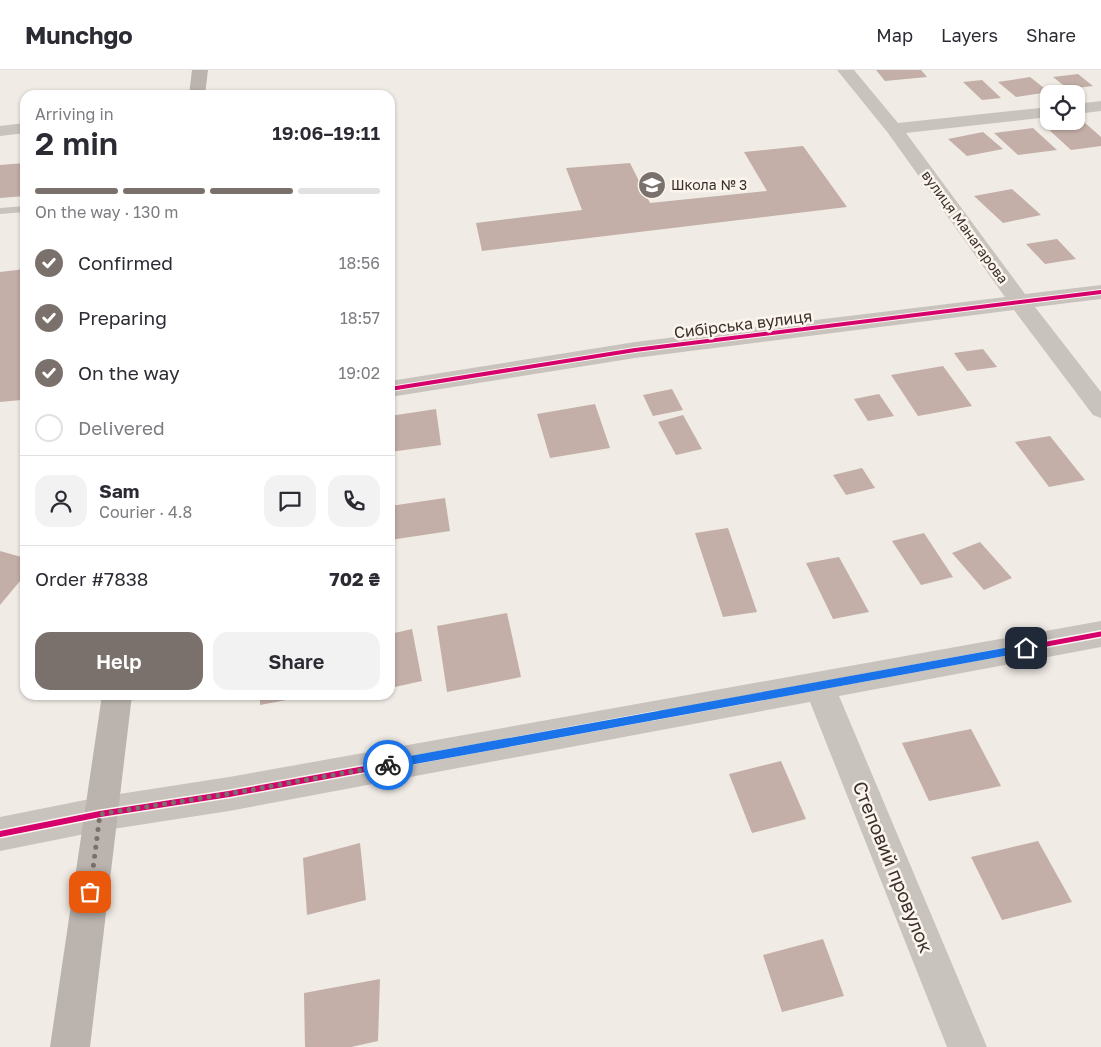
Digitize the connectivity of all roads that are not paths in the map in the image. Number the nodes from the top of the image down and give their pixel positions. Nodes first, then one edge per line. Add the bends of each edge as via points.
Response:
1 (200, 70) edge
2 (845, 70) edge
3 (198, 90) edge
4 (1101, 106) edge
5 (1085, 108) edge
6 (1040, 113) edge
7 (894, 128) junction
8 (20, 129) edge
9 (0, 131) edge
10 (20, 210) edge
11 (0, 211) edge
12 (1101, 292) edge
13 (1020, 303) junction
14 (395, 388) edge
15 (1101, 409) edge
16 (1101, 634) edge
17 (819, 686) junction
18 (116, 700) edge
19 (100, 814) junction
20 (0, 834) edge
21 (70, 1047) edge
22 (967, 1047) edge

1 - 3 street
2 - 7 street, вулиця Манагарова
4 - 5 street
6 - 7 street
7 - 13 street, вулиця Манагарова
8 - 9 street
10 - 11 lane
12 - 13 street, Сибірська вулиця
13 - 14 street, Сибірська вулиця via 635,350
13 - 15 street, вулиця Манагарова
16 - 17 street
17 - 19 street via 238,792
17 - 22 street, Степовий провулок
18 - 19 street
19 - 20 street
19 - 21 street

